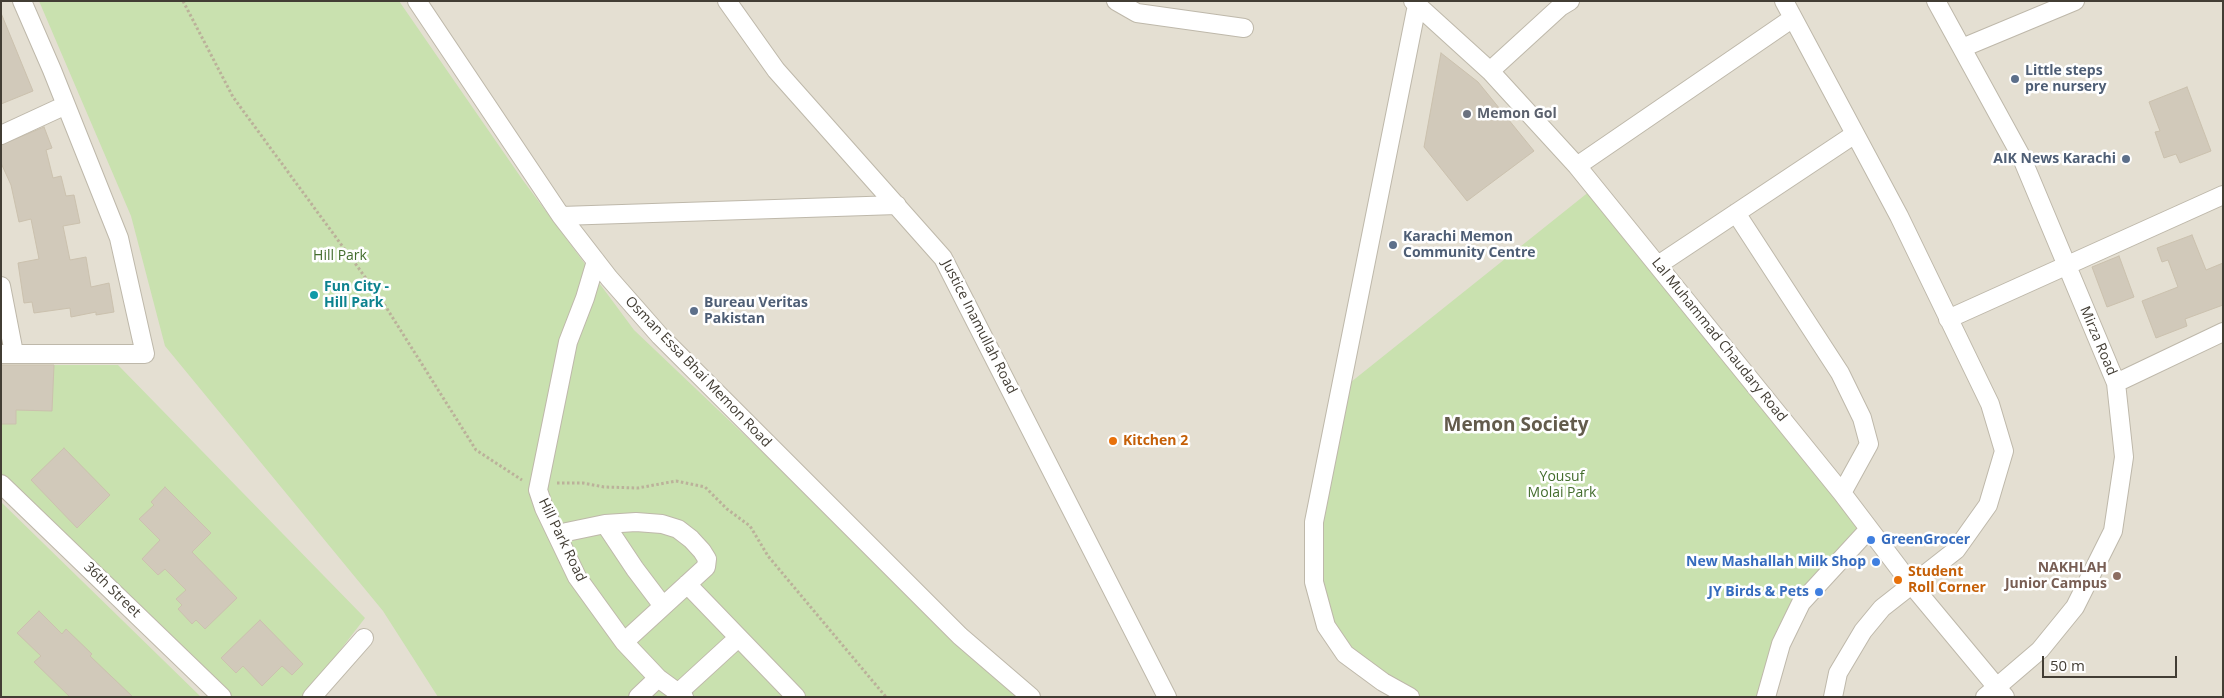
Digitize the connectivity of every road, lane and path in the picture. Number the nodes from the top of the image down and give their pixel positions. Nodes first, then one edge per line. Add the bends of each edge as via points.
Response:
1 (22, 1) edge
2 (183, 1) edge
3 (417, 1) edge
4 (727, 1) edge
5 (1116, 1) edge
6 (1784, 1) edge
7 (1936, 1) edge
8 (2075, 1) edge
9 (1415, 3) edge
10 (1562, 3) edge
11 (1793, 18) junction
12 (1244, 28) dead end
13 (1962, 48) junction
14 (1490, 71) junction
15 (66, 105) junction
16 (1855, 134) junction
17 (1, 135) edge
18 (1577, 166) junction
19 (2223, 195) edge
20 (897, 205) junction
21 (1736, 213) junction
22 (561, 216) junction
23 (596, 261) junction
24 (1658, 266) junction
25 (2066, 266) junction
26 (1, 286) edge
27 (1948, 319) junction
28 (2223, 332) edge
29 (8, 353) edge
30 (2116, 382) junction
31 (1, 484) edge
32 (538, 490) junction
33 (1842, 493) junction
34 (604, 524) junction
35 (1870, 528) junction
36 (557, 534) junction
37 (687, 584) junction
38 (1912, 584) junction
39 (663, 606) junction
40 (364, 638) dead end
41 (738, 638) junction
42 (624, 642) junction
43 (658, 678) junction
44 (1995, 693) edge
45 (681, 695) edge
46 (222, 697) edge
47 (312, 697) edge
48 (638, 697) edge
49 (796, 697) edge
50 (886, 697) edge
51 (1031, 697) edge
52 (1167, 697) edge
53 (1410, 697) edge
54 (1766, 697) edge
55 (1833, 697) edge

1 - 15 street
2 - 32 path via 233,97 379,296 476,450
3 - 22 street, Osman Essa Bhai Memon Road
4 - 20 street, Justice Inamullah Road via 776,70
5 - 12 street via 1137,13
6 - 11 street
7 - 13 street, Mirza Road
8 - 13 street
9 - 14 street, Lal Muhammad Chaudary Road
9 - 53 street via 1314,522 1314,582 1326,626 1345,654
10 - 14 street
11 - 16 street
11 - 18 street
13 - 25 street, Mirza Road via 2021,156
14 - 18 street, Lal Muhammad Chaudary Road
15 - 17 street
15 - 29 street via 119,238 145,354
16 - 21 street
16 - 27 street
18 - 24 street, Lal Muhammad Chaudary Road
19 - 25 street
20 - 22 street
20 - 52 street, Justice Inamullah Road via 943,258
21 - 24 street
21 - 33 street via 1840,373 1862,418 1869,444
22 - 23 street, Osman Essa Bhai Memon Road
23 - 32 street, Hill Park Road via 568,342
23 - 51 street, Osman Essa Bhai Memon Road via 660,336 730,408 960,636
24 - 33 street, Lal Muhammad Chaudary Road
25 - 27 street
25 - 30 street, Mirza Road
26 - 29 street
27 - 38 street via 1990,404 2004,451 1988,505 1956,550
28 - 30 street
30 - 44 street, Mirza Road via 2124,458 2113,531 2075,608 2040,650
31 - 46 street, 36th Street
32 - 36 street, Hill Park Road
32 - 50 path via 560,482 638,488 676,481 705,487 750,526 768,556
33 - 35 street, Lal Muhammad Chaudary Road
34 - 36 street
34 - 37 street via 662,524 691,539 707,559 706,567
34 - 39 street
35 - 38 street, Lal Muhammad Chaudary Road
35 - 54 street via 1801,603 1781,644
36 - 42 street, Hill Park Road via 577,577
37 - 39 street
37 - 41 street
38 - 44 street, Lal Muhammad Chaudary Road
38 - 55 street via 1882,608 1863,631 1838,673
39 - 42 street
40 - 47 street
41 - 45 street
41 - 49 street
42 - 43 street, Hill Park Road
43 - 45 street, Hill Park Road
43 - 48 street

